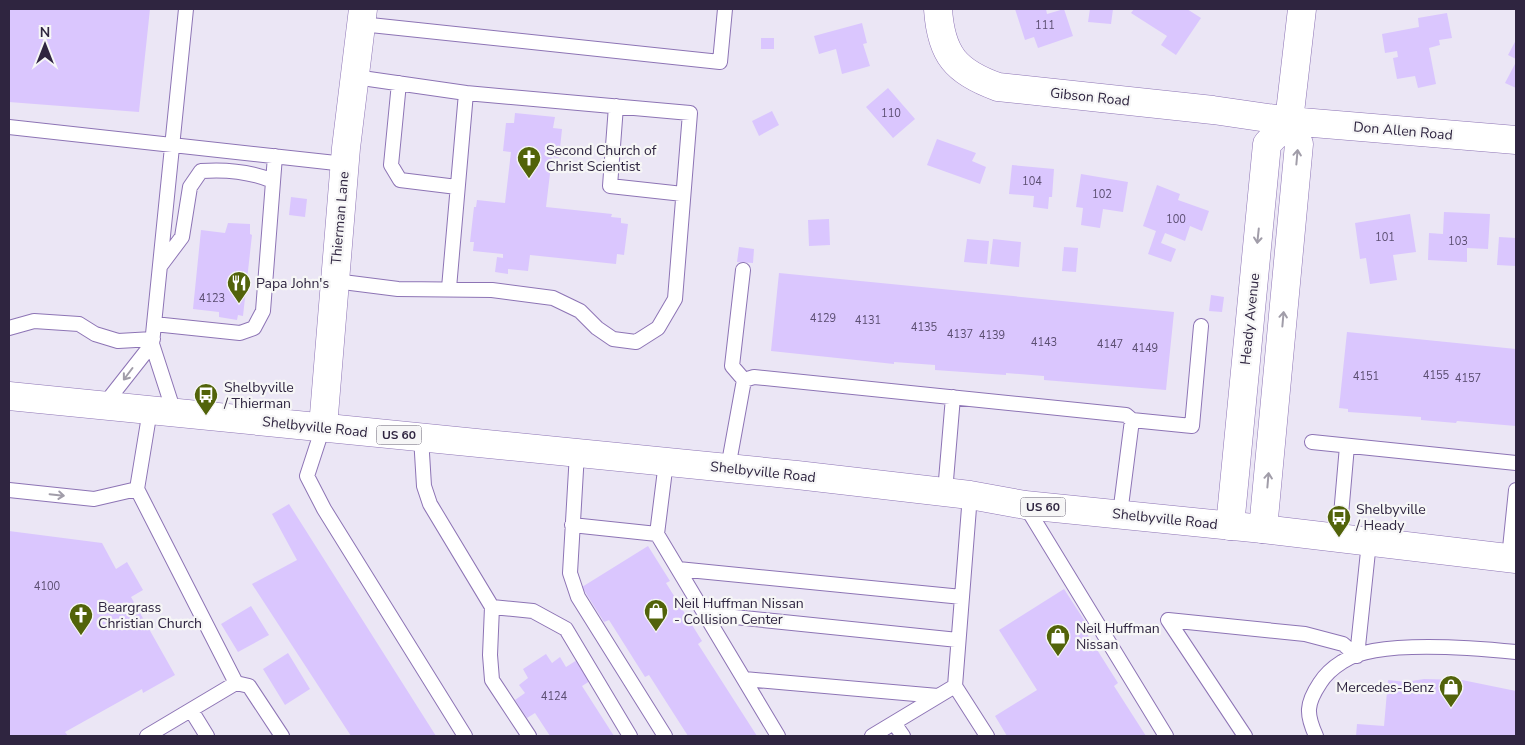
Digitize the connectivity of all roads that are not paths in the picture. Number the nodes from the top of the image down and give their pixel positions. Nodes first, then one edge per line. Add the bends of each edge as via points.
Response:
1 (186, 9) edge
2 (725, 9) edge
3 (938, 9) edge
4 (1302, 9) edge
5 (362, 16) edge
6 (355, 77) junction
7 (399, 84) junction
8 (466, 93) junction
9 (616, 106) junction
10 (1289, 121) junction
11 (9, 127) edge
12 (1516, 140) edge
13 (172, 145) junction
14 (275, 156) junction
15 (345, 164) junction
16 (273, 181) junction
17 (457, 187) junction
18 (683, 194) junction
19 (160, 265) junction
20 (743, 270) dead end
21 (335, 281) junction
22 (449, 288) junction
23 (154, 324) junction
24 (1201, 326) dead end
25 (9, 328) edge
26 (152, 342) junction
27 (744, 380) junction
28 (9, 396) edge
29 (953, 397) junction
30 (104, 405) junction
31 (162, 411) junction
32 (1132, 420) junction
33 (323, 427) junction
34 (421, 437) junction
35 (1312, 442) dead end
36 (1347, 446) junction
37 (576, 453) junction
38 (666, 462) junction
39 (1516, 463) edge
40 (728, 468) junction
41 (137, 489) junction
42 (9, 490) edge
43 (1516, 490) edge
44 (958, 493) junction
45 (1025, 505) junction
46 (1120, 514) junction
47 (572, 525) junction
48 (1230, 526) junction
49 (1263, 529) junction
50 (657, 534) junction
51 (1339, 538) junction
52 (1369, 542) junction
53 (1513, 558) edge
54 (678, 570) junction
55 (962, 597) junction
56 (492, 607) junction
57 (705, 614) junction
58 (958, 640) junction
59 (1516, 652) edge
60 (1357, 656) junction
61 (744, 679) junction
62 (236, 683) junction
63 (955, 686) junction
64 (938, 696) junction
65 (191, 710) junction
66 (894, 723) junction
67 (147, 736) edge
68 (207, 736) edge
69 (282, 736) edge
70 (464, 736) edge
71 (529, 736) edge
72 (630, 736) edge
73 (665, 736) edge
74 (778, 736) edge
75 (872, 736) edge
76 (903, 736) edge
77 (987, 736) edge
78 (1166, 736) edge
79 (1245, 736) edge
80 (1316, 736) edge

1 - 13 lane
2 - 5 lane via 720,62
3 - 10 street, Gibson Road via 939,27 957,65 974,78 998,87
4 - 10 street
5 - 6 street, Thierman Lane
6 - 7 lane
6 - 15 street, Thierman Lane
7 - 8 lane
7 - 17 lane via 391,165 400,180
8 - 9 lane
8 - 17 lane
9 - 18 lane via 610,186
9 - 18 lane via 690,113
10 - 12 street, Don Allen Road
10 -> 48 street, Heady Avenue via 1267,144
49 -> 10 street via 1299,144
11 - 13 lane
13 - 14 lane
13 - 19 lane
14 - 15 lane
14 - 16 lane
15 - 21 street, Thierman Lane
16 - 19 lane via 254,173 223,169 201,172 190,187 182,237
16 - 23 lane via 263,311 254,328 240,333
17 - 22 lane
18 - 22 lane via 674,299 658,328 636,342 613,339 580,311 553,298
19 - 23 lane
20 - 27 lane via 732,366
21 - 22 lane via 398,289
21 - 33 street, Thierman Lane
23 - 26 lane
24 - 32 lane via 1192,426
25 - 26 lane via 34,321 80,324 95,334 118,341
26 -> 30 lane
26 - 31 lane
27 - 29 lane via 754,377
27 - 40 lane
28 - 30 street, Shelbyville Road / US 60
29 - 32 lane via 1126,415
29 - 44 lane
30 - 31 street, Shelbyville Road / US 60
31 - 33 street, Shelbyville Road / US 60
31 - 41 lane
32 - 46 lane
33 - 34 street, Shelbyville Road / US 60
33 - 70 lane via 307,476 324,509
34 - 37 street, Shelbyville Road / US 60
34 - 56 lane via 424,486 430,504
35 - 36 lane
36 - 39 lane
36 - 51 lane
37 - 38 street, Shelbyville Road / US 60
37 - 47 lane
38 - 40 street, Shelbyville Road / US 60
38 - 50 lane
40 - 44 street, Shelbyville Road / US 60
42 -> 41 lane via 94,498
41 - 62 lane
43 - 53 lane
44 - 45 street, Shelbyville Road / US 60
44 - 55 lane
45 - 46 street, Shelbyville Road / US 60
45 - 78 lane
46 - 48 street, Shelbyville Road / US 60
47 - 50 lane
47 - 73 lane via 570,573 578,597
48 - 49 street, Shelbyville Road / US 60
49 - 51 street, Shelbyville Road / US 60
50 - 54 lane
51 - 52 street, Shelbyville Road / US 60
52 - 53 street, Shelbyville Road / US 60
52 - 60 lane
54 - 55 lane
54 - 57 lane
55 - 58 lane
56 - 71 lane via 492,680
56 - 72 lane via 533,611 566,629
57 - 58 lane
57 - 61 lane
58 - 63 lane
59 - 60 lane via 1456,646 1375,650
60 - 79 lane via 1343,644 1305,634 1168,620
60 - 80 lane via 1343,661 1324,678 1310,697 1308,718
61 - 64 lane
61 - 74 lane
62 - 65 lane
62 - 69 lane via 249,686
63 - 64 lane
63 - 77 lane
64 - 66 lane
65 - 67 lane
65 - 68 lane
66 - 75 lane
66 - 76 lane

